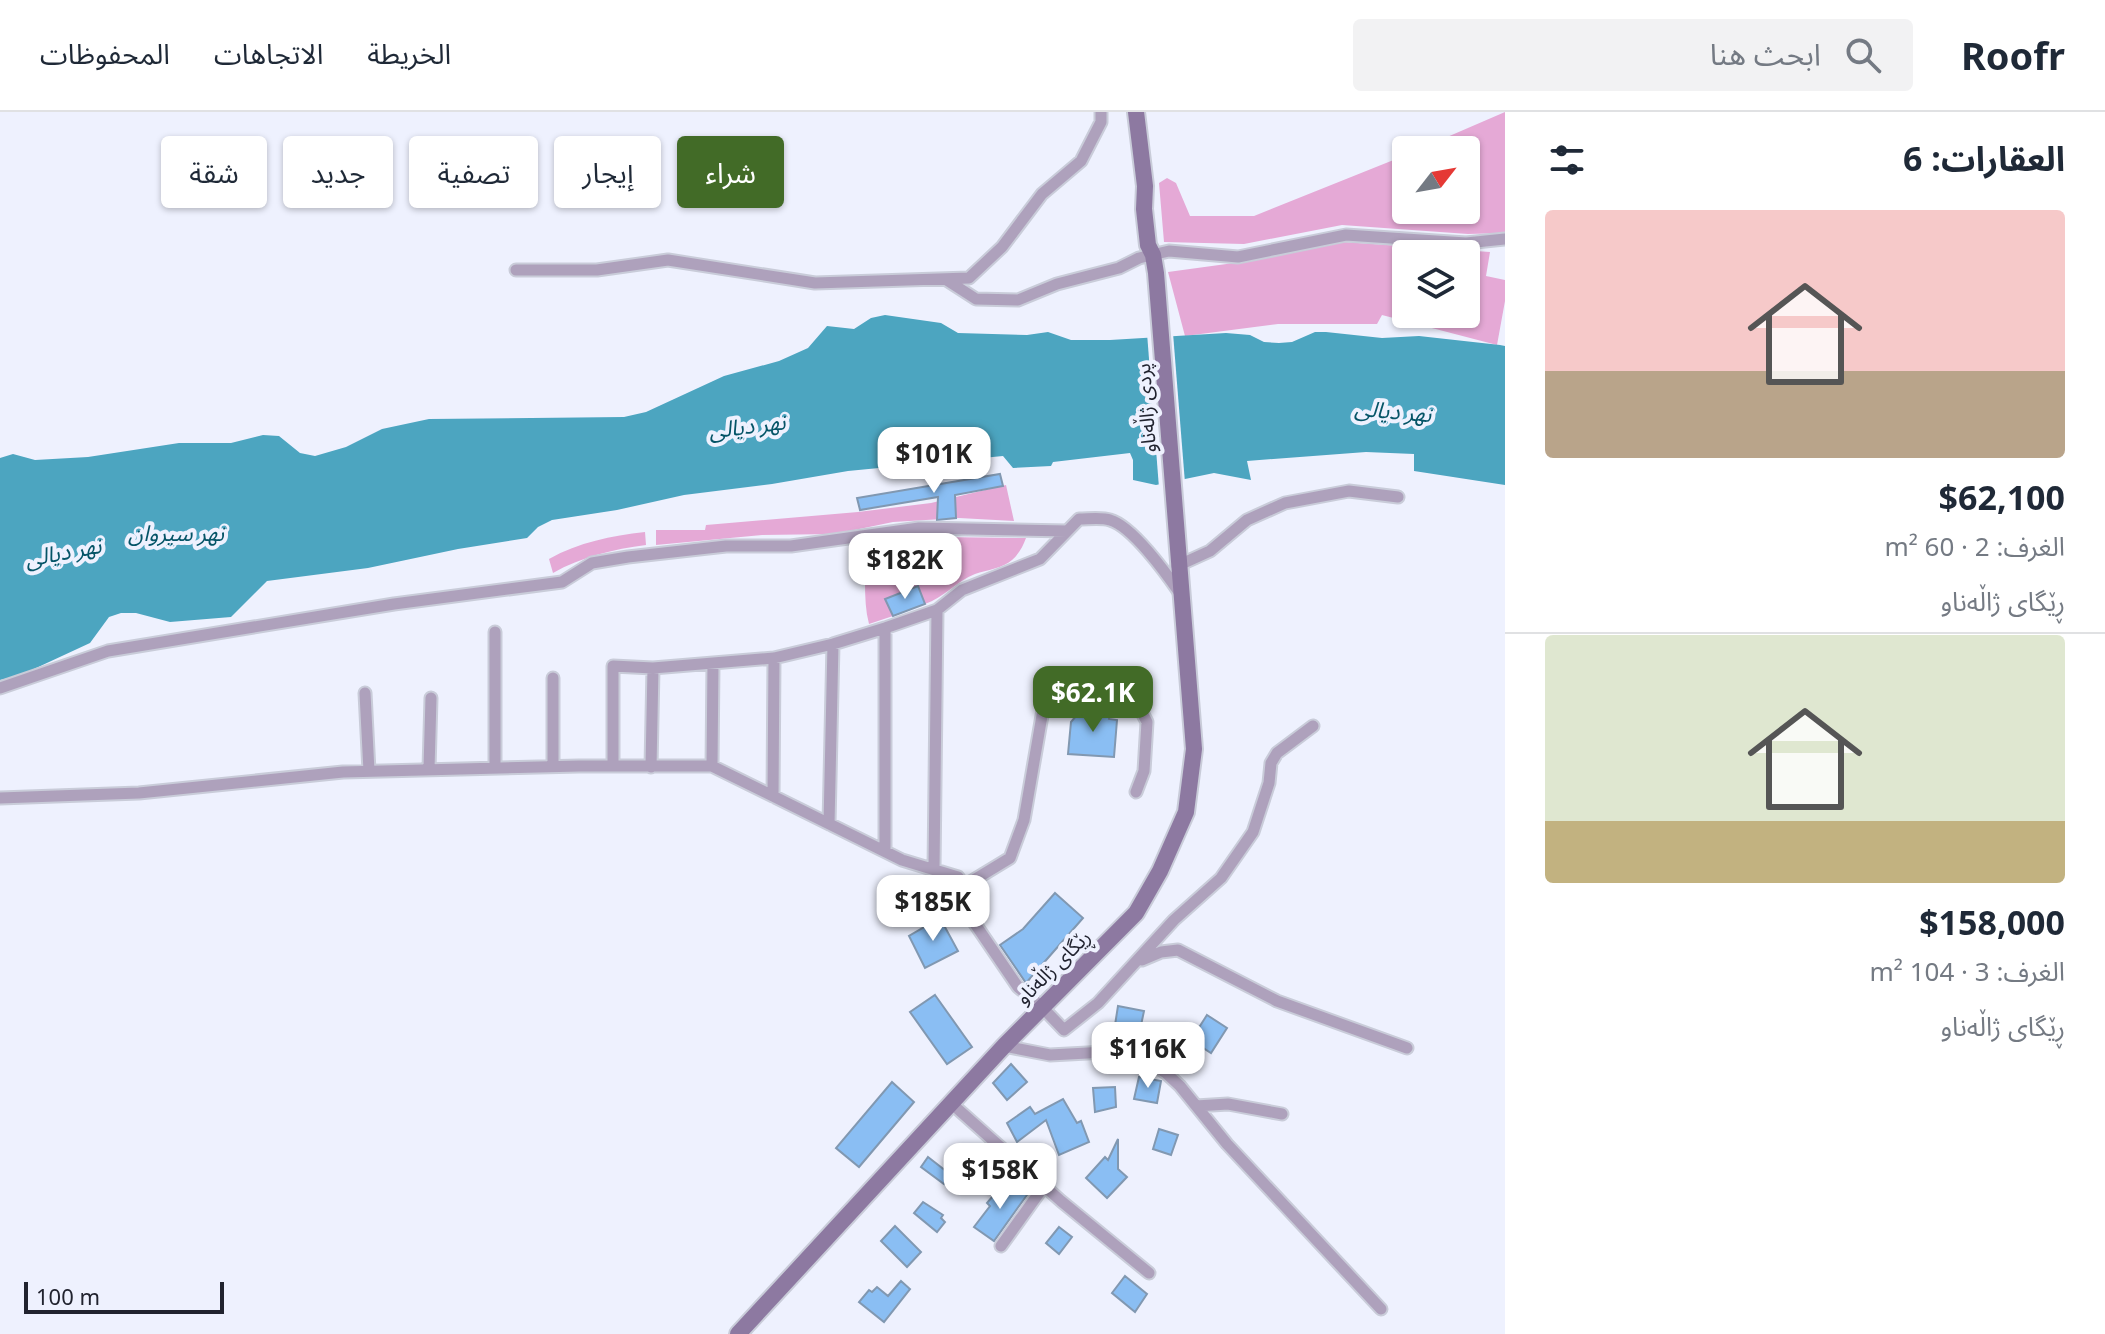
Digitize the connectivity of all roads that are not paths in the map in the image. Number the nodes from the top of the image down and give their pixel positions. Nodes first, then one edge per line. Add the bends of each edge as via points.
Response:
1 (1101, 112) edge
2 (1136, 112) edge
3 (1505, 239) edge
4 (1153, 255) junction
5 (516, 270) dead end
6 (945, 279) junction
7 (1398, 497) dead end
8 (1067, 531) junction
9 (1176, 540) joint
10 (1177, 566) junction
11 (1179, 592) junction
12 (937, 610) junction
13 (885, 628) junction
14 (495, 632) dead end
15 (833, 644) junction
16 (774, 658) junction
17 (713, 663) junction
18 (653, 668) junction
19 (553, 678) dead end
20 (0, 688) edge
21 (365, 693) dead end
22 (431, 698) dead end
23 (1313, 726) dead end
24 (553, 766) junction
25 (613, 766) junction
26 (712, 766) junction
27 (651, 767) junction
28 (495, 768) junction
29 (429, 769) junction
30 (369, 771) junction
31 (1136, 792) dead end
32 (773, 796) junction
33 (0, 798) edge
34 (829, 824) junction
35 (885, 851) junction
36 (934, 869) junction
37 (964, 886) junction
38 (1138, 961) junction
39 (1042, 1007) junction
40 (1004, 1046) junction
41 (1407, 1048) dead end
42 (951, 1103) junction
43 (1196, 1106) junction
44 (1282, 1114) dead end
45 (1044, 1186) junction
46 (1001, 1246) dead end
47 (1149, 1273) dead end
48 (1381, 1309) dead end
49 (738, 1334) edge

1 - 6 street via 1081,161 1042,194 1002,247 969,278
2 - 4 main road via 1145,186 1155,208
3 - 4 street via 1466,243 1346,235 1238,257 1169,251
4 - 6 street via 1018,300 976,299
4 - 9 main road, پردی ژاڵەناو
5 - 6 street via 597,270 668,260 815,283
7 - 10 street via 1349,491 1285,503 1247,520 1210,551
8 - 11 street via 1079,519 1111,520 1158,562
8 - 12 street via 1040,559 962,590
8 - 20 street via 919,528 791,546 726,546 628,557 592,563 562,582 108,651
9 - 10 main road, ڕێگای ژاڵەناو
10 - 11 main road, ڕێگای ژاڵەناو
11 - 39 main road, ڕێگای ژاڵەناو via 1194,749 1186,812 1136,913
12 - 13 street
12 - 36 street
13 - 15 street
13 - 35 street
14 - 28 street
15 - 16 street
15 - 34 street
16 - 17 street
16 - 32 street
17 - 18 street
17 - 26 street
18 - 25 street via 613,666
18 - 27 street
19 - 24 street
21 - 30 street
22 - 29 street
23 - 38 street via 1277,753 1253,832 1221,878
24 - 25 street
24 - 28 street
25 - 27 street
26 - 27 street
26 - 32 street
28 - 29 street
29 - 30 street
30 - 33 street via 139,793
31 - 37 street via 1144,771 1147,722 1124,678 1075,680 1044,704 1024,820 1010,858
32 - 34 street
34 - 35 street
35 - 36 street
36 - 37 street via 958,877
37 - 39 street via 969,915 1018,987
38 - 39 street via 1064,1030
38 - 41 street via 1178,950 1277,1001
39 - 40 main road, ڕێگای ژاڵەناو
40 - 42 main road, ڕێگای ژاڵەناو
40 - 43 street via 1050,1055 1106,1052 1142,1057 1166,1073
42 - 45 street
42 - 49 main road, ڕێگای ژاڵەناو
43 - 44 street via 1228,1104
43 - 48 street
45 - 46 street
45 - 47 street

